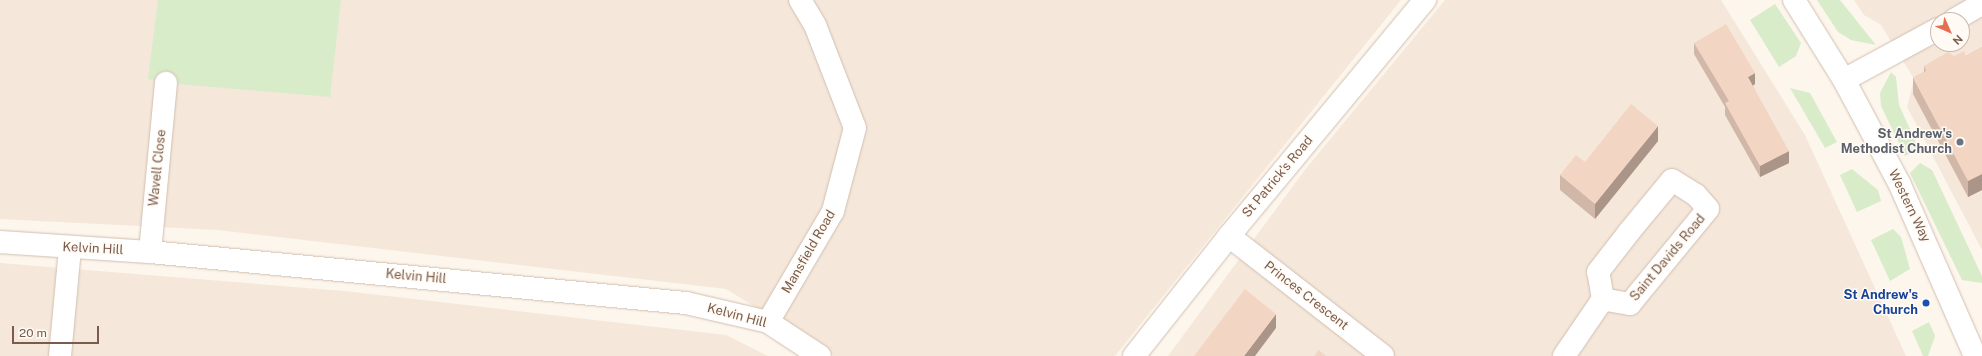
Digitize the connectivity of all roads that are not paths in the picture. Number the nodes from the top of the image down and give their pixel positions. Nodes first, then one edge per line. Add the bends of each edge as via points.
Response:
1 (800, 0) edge
2 (1425, 0) edge
3 (1794, 0) edge
4 (1982, 4) edge
5 (1968, 12) edge
6 (1930, 33) edge
7 (1844, 80) junction
8 (166, 83) dead end
9 (1229, 236) junction
10 (0, 242) edge
11 (70, 248) junction
12 (150, 252) junction
13 (1603, 299) junction
14 (768, 322) junction
15 (60, 356) edge
16 (820, 356) edge
17 (1134, 356) edge
18 (1383, 356) edge
19 (1564, 356) edge
20 (1975, 356) edge

1 - 14 street, Mansfield Road via 815,25 855,128 833,210
2 - 9 street, St Patrick's Road
3 - 7 street, Western Way
4 - 5 street
6 - 7 street
7 - 20 street, Western Way via 1900,185
8 - 12 street, Wavell Close
9 - 17 street, St Patrick's Road
9 - 18 street, Princes Crescent
10 - 11 street, Kelvin Hill
11 - 12 street, Kelvin Hill
11 - 15 street
12 - 14 street, Kelvin Hill via 686,303
13 - 13 street, Saint Davids Road via 1598,272 1672,180 1696,195 1708,209 1630,304
13 - 19 street
14 - 16 street, Kelvin Hill

